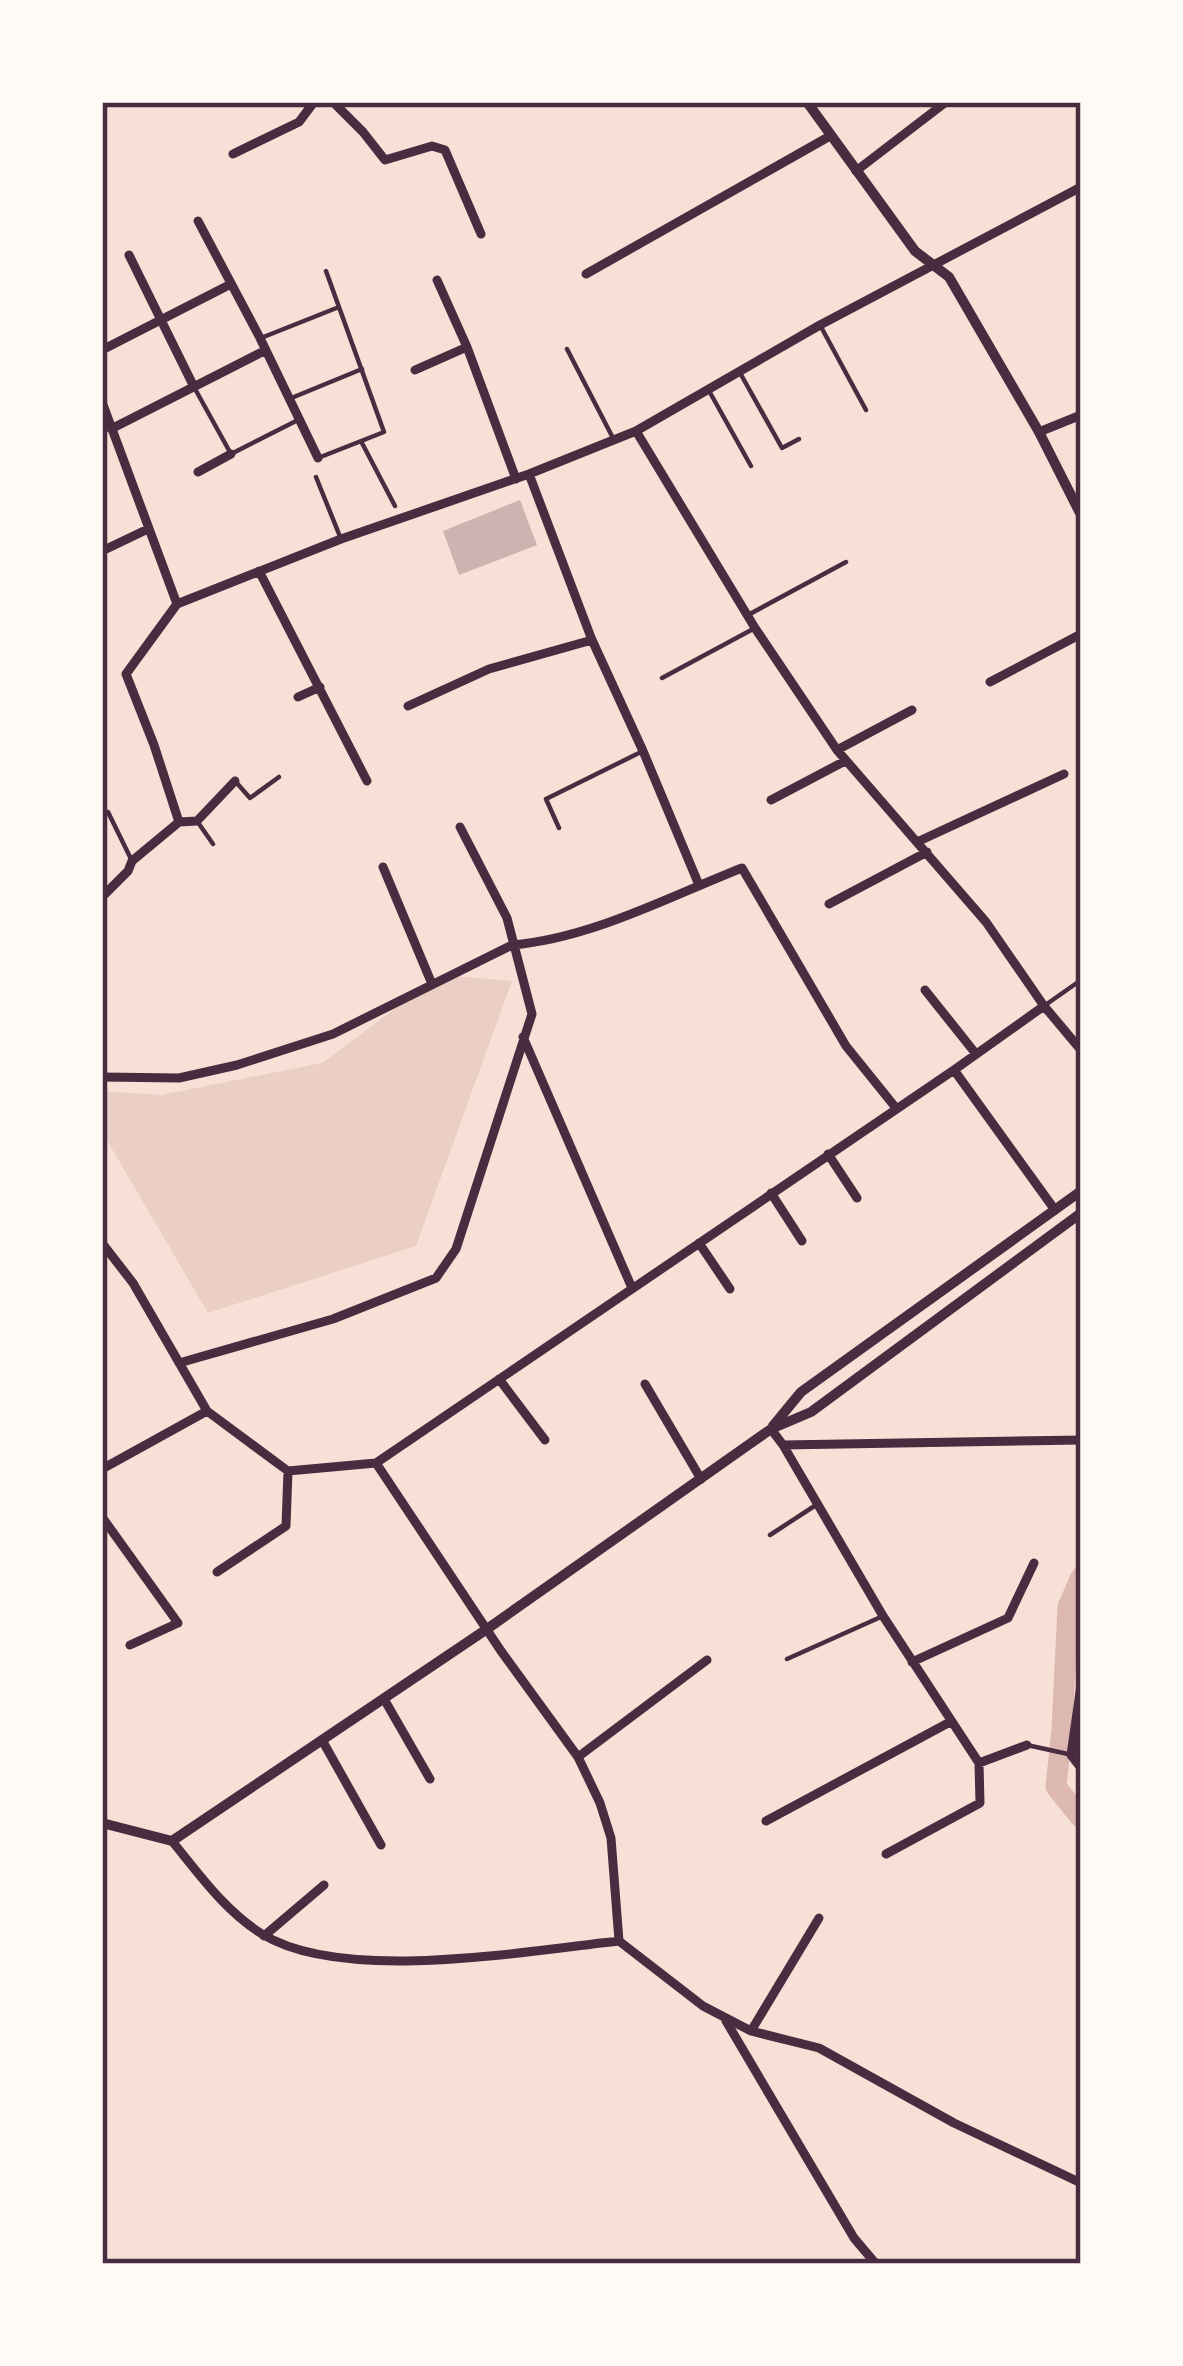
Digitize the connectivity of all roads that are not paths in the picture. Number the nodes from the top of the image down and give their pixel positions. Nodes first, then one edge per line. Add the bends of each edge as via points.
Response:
1 (314, 102) edge
2 (333, 102) edge
3 (808, 102) edge
4 (946, 102) edge
5 (830, 136) junction
6 (233, 154) dead end
7 (856, 171) junction
8 (1081, 187) edge
9 (199, 221) dead end
10 (481, 234) dead end
11 (129, 255) dead end
12 (931, 266) junction
13 (326, 271) dead end
14 (586, 274) dead end
15 (437, 280) dead end
16 (231, 284) junction
17 (340, 307) junction
18 (160, 320) junction
19 (820, 325) junction
20 (260, 338) junction
21 (467, 347) junction
22 (567, 349) dead end
23 (102, 350) edge
24 (266, 350) junction
25 (362, 369) junction
26 (415, 370) dead end
27 (739, 371) junction
28 (194, 386) junction
29 (708, 389) junction
30 (289, 399) junction
31 (102, 403) edge
32 (866, 410) dead end
33 (1081, 415) edge
34 (299, 419) junction
35 (110, 429) junction
36 (636, 431) junction
37 (1039, 432) junction
38 (799, 439) dead end
39 (614, 440) junction
40 (362, 443) junction
41 (231, 454) junction
42 (318, 458) joint
43 (751, 466) dead end
44 (198, 472) dead end
45 (529, 474) junction
46 (316, 477) dead end
47 (516, 478) junction
48 (395, 506) dead end
49 (1081, 515) edge
50 (148, 529) junction
51 (341, 539) junction
52 (102, 551) edge
53 (846, 562) dead end
54 (259, 571) junction
55 (177, 604) junction
56 (748, 615) junction
57 (755, 628) junction
58 (1081, 634) edge
59 (592, 640) junction
60 (662, 678) dead end
61 (990, 682) dead end
62 (320, 687) junction
63 (298, 698) dead end
64 (408, 706) dead end
65 (912, 710) dead end
66 (836, 750) junction
67 (644, 751) junction
68 (845, 761) junction
69 (1064, 774) dead end
70 (279, 777) dead end
71 (235, 781) joint
72 (367, 781) dead end
73 (771, 800) dead end
74 (108, 812) dead end
75 (197, 821) junction
76 (179, 823) junction
77 (460, 827) dead end
78 (559, 828) dead end
79 (917, 842) junction
80 (213, 844) dead end
81 (927, 852) junction
82 (132, 861) junction
83 (383, 867) dead end
84 (699, 885) junction
85 (102, 897) edge
86 (829, 904) dead end
87 (512, 945) junction
88 (1081, 980) edge
89 (432, 984) junction
90 (925, 990) dead end
91 (1044, 1006) junction
92 (523, 1037) junction
93 (1081, 1050) edge
94 (976, 1054) junction
95 (954, 1070) junction
96 (102, 1077) edge
97 (896, 1108) junction
98 (828, 1154) junction
99 (1081, 1191) edge
100 (771, 1193) junction
101 (857, 1198) dead end
102 (1055, 1210) junction
103 (1081, 1214) edge
104 (802, 1240) dead end
105 (102, 1243) edge
106 (699, 1243) junction
107 (632, 1288) junction
108 (730, 1289) dead end
109 (179, 1363) junction
110 (499, 1378) junction
111 (645, 1384) dead end
112 (207, 1411) junction
113 (771, 1429) junction
114 (545, 1440) dead end
115 (1081, 1441) edge
116 (783, 1445) junction
117 (376, 1463) junction
118 (102, 1469) edge
119 (288, 1471) junction
120 (701, 1479) junction
121 (816, 1505) junction
122 (102, 1517) edge
123 (770, 1535) dead end
124 (1034, 1563) dead end
125 (217, 1572) dead end
126 (883, 1616) junction
127 (487, 1629) junction
128 (130, 1645) dead end
129 (787, 1659) dead end
130 (706, 1660) dead end
131 (912, 1662) junction
132 (1081, 1685) edge
133 (384, 1699) junction
134 (950, 1722) junction
135 (322, 1740) junction
136 (1027, 1745) joint
137 (578, 1756) junction
138 (1077, 1758) edge
139 (979, 1762) junction
140 (430, 1779) dead end
141 (766, 1821) dead end
142 (102, 1823) edge
143 (172, 1840) junction
144 (380, 1845) dead end
145 (886, 1853) dead end
146 (323, 1885) dead end
147 (819, 1918) dead end
148 (264, 1936) junction
149 (619, 1941) junction
150 (723, 2016) junction
151 (751, 2031) junction
152 (1081, 2183) edge
153 (876, 2264) edge

1 - 6 street via 298,122
2 - 10 street via 385,160 432,146 445,150
3 - 5 street
4 - 7 street
5 - 7 street
5 - 14 street
7 - 12 street
8 - 12 street
9 - 16 street
11 - 18 street
12 - 19 street
12 - 37 street via 949,277
13 - 17 lane
15 - 21 street
16 - 18 street
16 - 20 street
17 - 20 lane
17 - 25 lane
18 - 23 street
18 - 28 street
19 - 27 street
19 - 32 lane
20 - 24 street
21 - 26 street
21 - 47 street
22 - 39 lane
24 - 28 street
24 - 30 street
25 - 30 lane
25 - 40 lane via 384,432
27 - 29 street
27 - 38 lane via 782,448
28 - 35 street
28 - 41 lane
29 - 36 street
29 - 43 lane
30 - 34 street
31 - 35 street
33 - 37 street
34 - 41 lane
34 - 42 street
35 - 50 street
36 - 39 street
36 - 56 street
37 - 49 street
39 - 45 street
40 - 42 lane
40 - 48 lane
41 - 44 street
45 - 47 street
45 - 59 street
46 - 51 lane
47 - 51 street
50 - 52 street
50 - 55 street
51 - 54 street
53 - 56 lane
54 - 55 street
54 - 62 street
55 - 76 street via 126,674
56 - 57 street
57 - 60 lane
57 - 66 street
58 - 61 street
59 - 64 street via 478,673
59 - 67 street
62 - 63 street
62 - 72 street
65 - 66 street
66 - 68 street
67 - 78 lane via 546,799
67 - 84 street
68 - 73 street
68 - 79 street
69 - 79 street
70 - 71 lane via 250,798
71 - 75 street
74 - 82 lane
75 - 76 street
75 - 80 lane
76 - 82 street
77 - 87 street via 507,918
79 - 81 street
81 - 86 street
81 - 91 street
82 - 85 street
83 - 89 street
84 - 87 street via 614,919
84 - 97 street via 742,868 846,1046
87 - 89 street
87 - 92 street via 532,1014
88 - 91 lane
89 - 96 street via 333,1034 237,1065 179,1078
90 - 94 street
91 - 93 street
91 - 94 street
92 - 107 street
92 - 109 street via 456,1249 436,1278
94 - 95 street
95 - 97 street
95 - 102 street
97 - 98 street
98 - 100 street
98 - 101 street
99 - 102 street
100 - 104 street
100 - 106 street
102 - 113 street via 801,1392
103 - 113 street via 811,1412
105 - 109 street
106 - 107 street
106 - 108 street
107 - 110 street
109 - 112 street
110 - 114 street
110 - 117 street
111 - 120 street
112 - 118 street
112 - 119 street
113 - 116 street
113 - 120 street
115 - 116 street
116 - 121 street
117 - 119 street
117 - 127 street
119 - 125 street via 286,1526
120 - 127 street
121 - 123 lane
121 - 126 street
122 - 128 street via 178,1623
124 - 131 street via 1008,1618
126 - 129 lane
126 - 131 street
127 - 133 street
127 - 137 street
130 - 137 street
131 - 134 street
132 - 138 street
133 - 135 street
133 - 140 street
134 - 139 street
134 - 141 street
135 - 143 street
135 - 144 street
136 - 138 lane
136 - 139 street
137 - 149 street via 611,1838
139 - 145 street via 980,1804
142 - 143 street
143 - 148 street via 219,1898
146 - 148 street
147 - 151 street
148 - 149 street via 302,1952 369,1961
149 - 150 street
150 - 151 street
150 - 153 street
151 - 152 street via 819,2048

